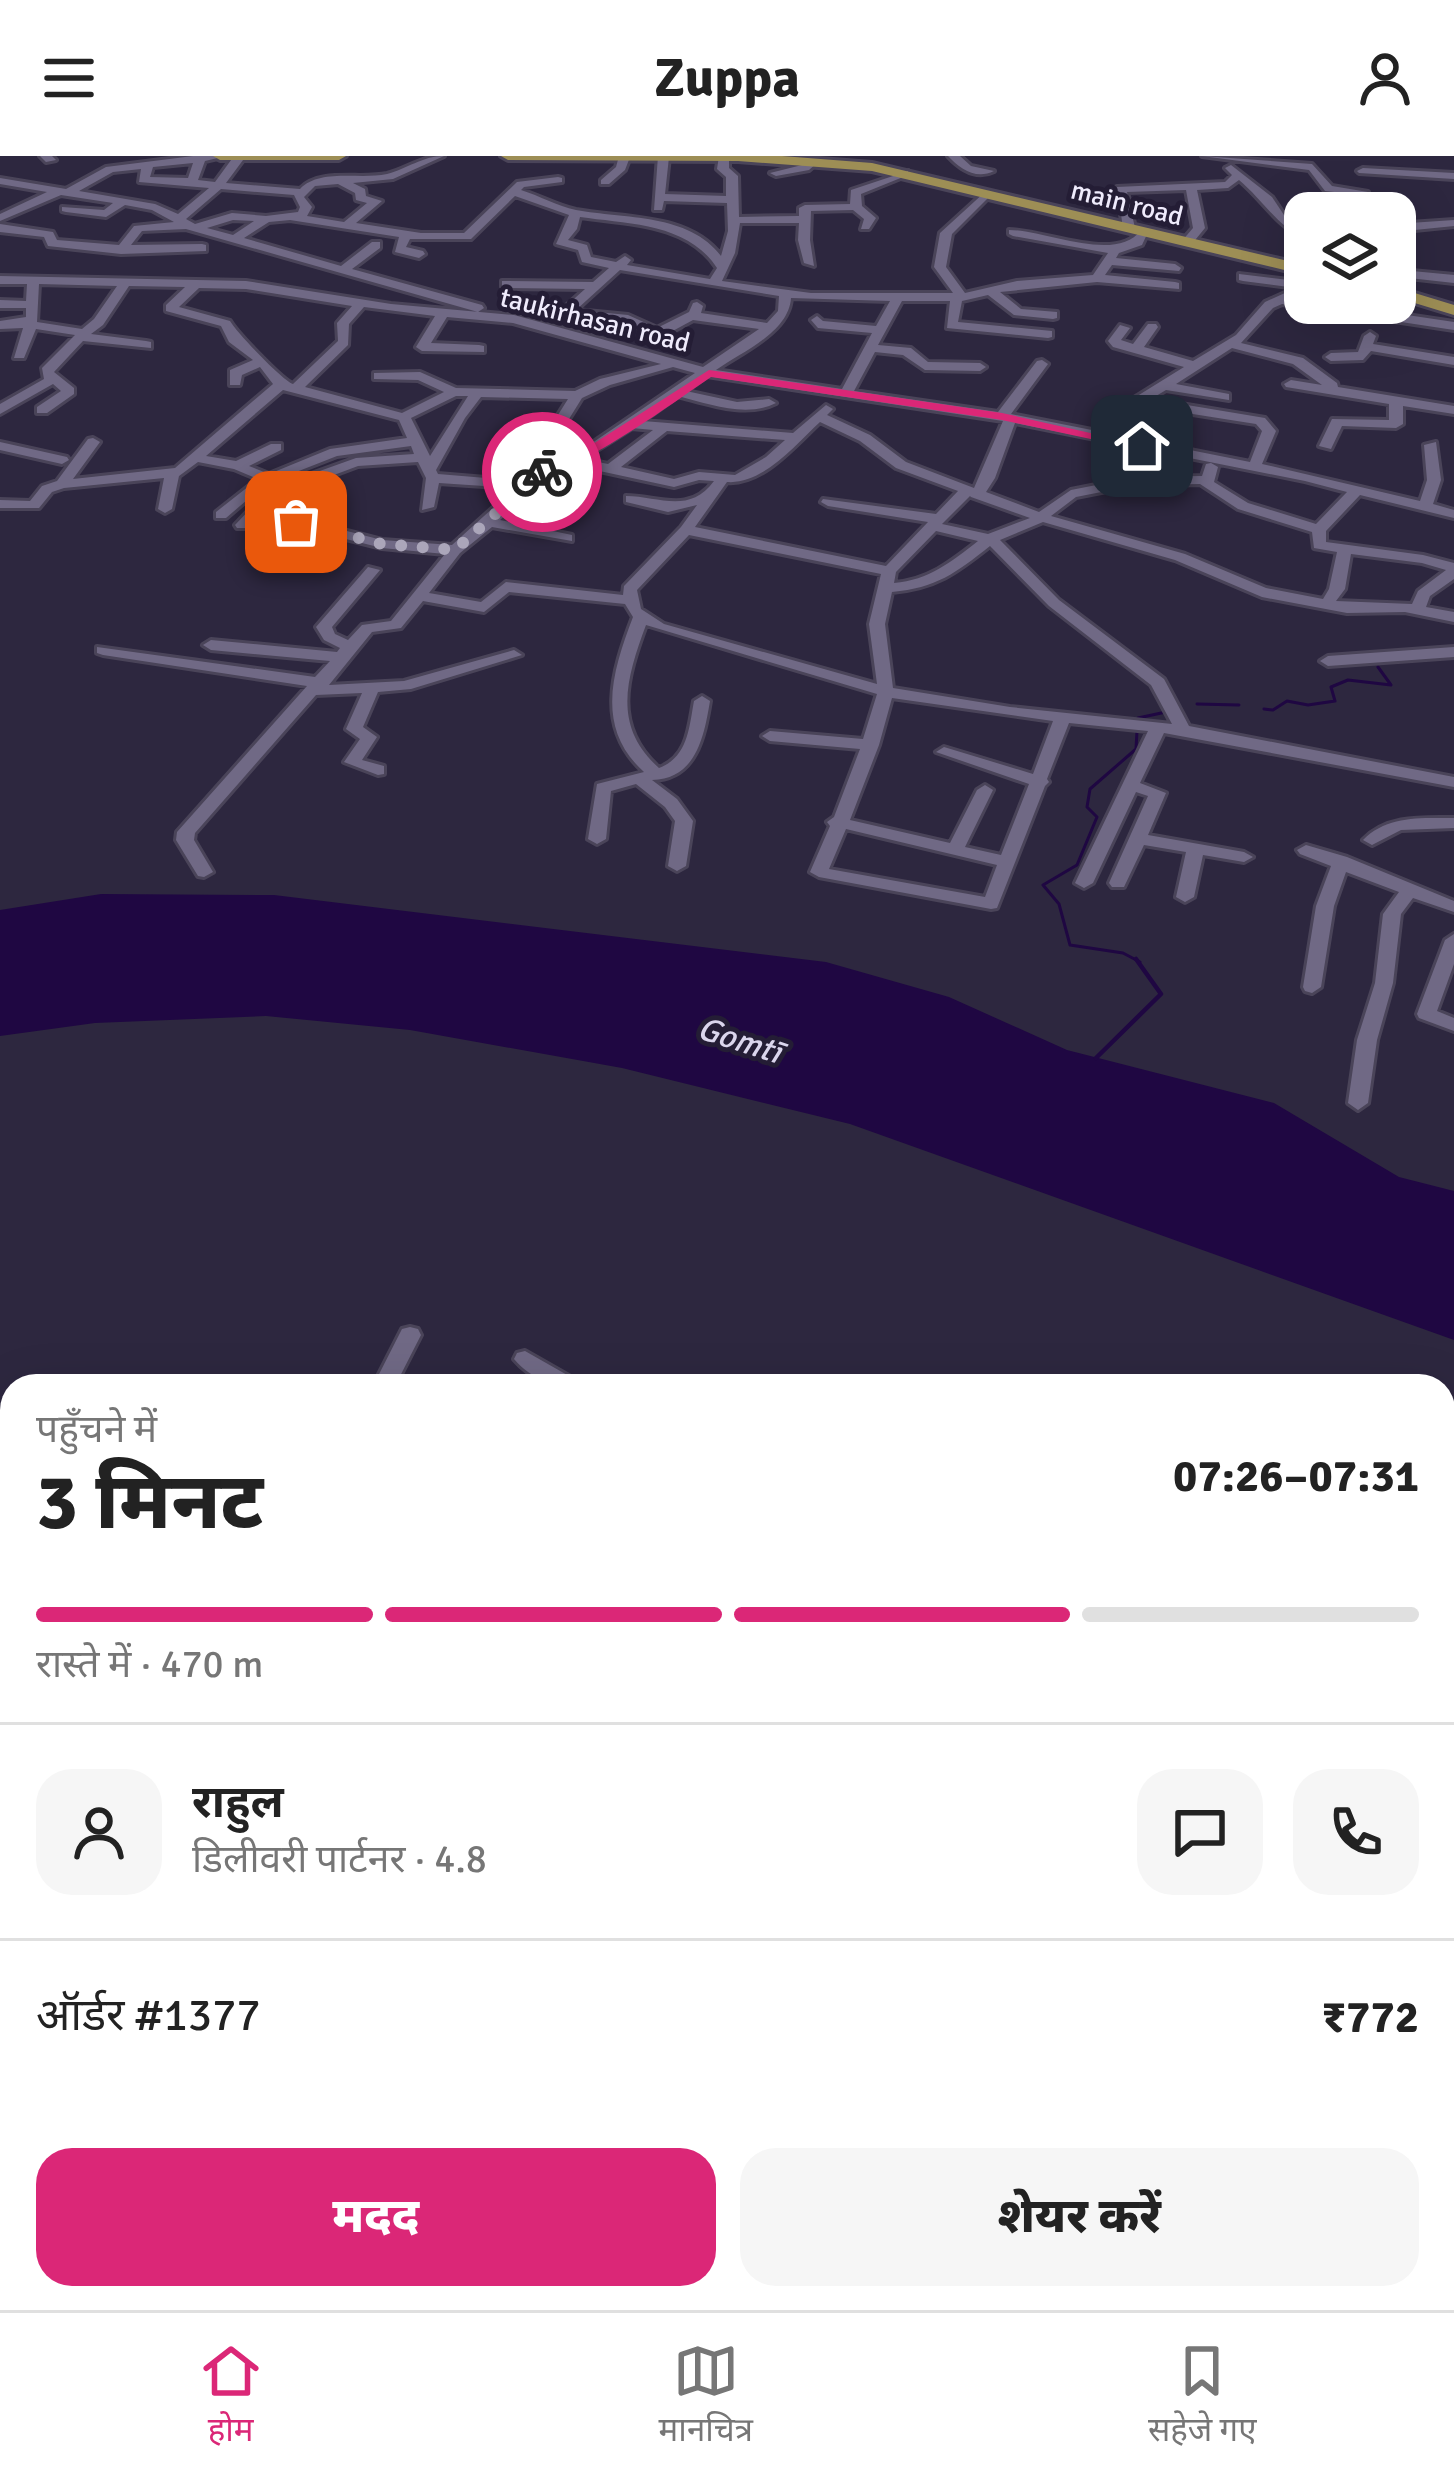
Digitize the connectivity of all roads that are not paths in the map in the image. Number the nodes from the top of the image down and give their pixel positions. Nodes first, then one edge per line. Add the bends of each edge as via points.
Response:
1 (220, 156) edge
2 (243, 156) edge
3 (339, 156) edge
4 (437, 156) edge
5 (508, 156) edge
6 (592, 156) edge
7 (695, 156) edge
8 (953, 156) edge
9 (989, 156) edge
10 (1208, 156) edge
11 (1440, 156) edge
12 (624, 157) edge
13 (663, 157) edge
14 (724, 157) edge
15 (1222, 159) junction
16 (200, 160) junction
17 (844, 160) edge
18 (130, 161) edge
19 (812, 162) junction
20 (1363, 163) edge
21 (148, 164) junction
22 (988, 171) junction
23 (776, 173) dead end
24 (904, 173) junction
25 (1238, 175) junction
26 (1439, 178) edge
27 (559, 180) dead end
28 (0, 181) edge
29 (189, 181) junction
30 (343, 182) junction
31 (605, 182) dead end
32 (218, 186) junction
33 (1191, 186) junction
34 (269, 189) junction
35 (64, 191) junction
36 (300, 192) junction
37 (513, 192) junction
38 (980, 192) junction
39 (1362, 192) joint
40 (659, 197) junction
41 (730, 200) junction
42 (124, 201) junction
43 (856, 207) junction
44 (66, 209) dead end
45 (575, 213) junction
46 (243, 215) junction
47 (292, 217) junction
48 (0, 218) edge
49 (266, 218) junction
50 (805, 219) junction
51 (737, 220) junction
52 (1284, 223) edge
53 (1454, 223) edge
54 (187, 224) junction
55 (347, 225) junction
56 (655, 226) junction
57 (1416, 226) edge
58 (866, 227) dead end
59 (0, 228) edge
60 (1137, 230) junction
61 (209, 232) junction
62 (1013, 232) dead end
63 (406, 234) junction
64 (1049, 239) junction
65 (238, 240) junction
66 (1187, 242) junction
67 (376, 245) dead end
68 (98, 249) junction
69 (121, 250) junction
70 (144, 250) junction
71 (208, 250) junction
72 (419, 254) dead end
73 (1041, 254) dead end
74 (1113, 256) junction
75 (810, 262) dead end
76 (621, 263) junction
77 (1284, 265) edge
78 (723, 266) junction
79 (1175, 268) dead end
80 (343, 270) junction
81 (1416, 275) edge
82 (1243, 277) dead end
83 (1097, 278) junction
84 (1454, 279) edge
85 (0, 280) edge
86 (33, 281) junction
87 (715, 281) junction
88 (73, 283) junction
89 (199, 283) junction
90 (130, 284) junction
91 (506, 284) dead end
92 (1284, 284) edge
93 (594, 286) junction
94 (1175, 286) dead end
95 (785, 293) junction
96 (993, 293) junction
97 (960, 297) junction
98 (898, 298) junction
99 (1416, 298) edge
100 (1282, 300) edge
101 (361, 303) junction
102 (0, 304) edge
103 (34, 305) junction
104 (566, 313) junction
105 (442, 314) junction
106 (1453, 314) edge
107 (1054, 315) dead end
108 (1416, 315) edge
109 (514, 319) junction
110 (817, 320) dead end
111 (26, 324) junction
112 (1373, 324) edge
113 (0, 325) edge
114 (770, 327) junction
115 (1152, 327) dead end
116 (550, 328) junction
117 (1124, 328) dead end
118 (880, 330) junction
119 (1048, 334) dead end
120 (82, 336) junction
121 (1231, 344) junction
122 (146, 345) dead end
123 (1366, 347) junction
124 (869, 348) junction
125 (479, 350) dead end
126 (1136, 350) junction
127 (19, 355) dead end
128 (1331, 357) dead end
129 (262, 361) junction
130 (1454, 361) edge
131 (674, 364) junction
132 (1042, 364) dead end
133 (1195, 366) junction
134 (980, 367) dead end
135 (709, 373) junction
136 (379, 376) dead end
137 (53, 378) junction
138 (235, 382) dead end
139 (1291, 384) dead end
140 (1161, 385) junction
141 (287, 387) junction
142 (1336, 388) junction
143 (454, 392) junction
144 (479, 392) junction
145 (680, 393) junction
146 (577, 394) junction
147 (842, 395) junction
148 (1224, 397) dead end
149 (1139, 401) junction
150 (769, 403) dead end
151 (1396, 404) junction
152 (0, 410) edge
153 (42, 410) dead end
154 (1454, 410) edge
155 (819, 416) junction
156 (404, 417) junction
157 (1006, 417) junction
158 (632, 424) junction
159 (662, 429) junction
160 (797, 437) junction
161 (1110, 439) junction
162 (93, 442) dead end
163 (414, 442) junction
164 (545, 445) dead end
165 (1431, 445) dead end
166 (0, 446) edge
167 (1326, 446) dead end
168 (276, 447) dead end
169 (197, 458) junction
170 (62, 460) dead end
171 (568, 460) junction
172 (1214, 461) junction
173 (238, 466) junction
174 (590, 466) junction
175 (429, 468) junction
176 (1254, 468) junction
177 (609, 470) junction
178 (172, 474) junction
179 (724, 477) junction
180 (265, 478) junction
181 (1205, 480) junction
182 (62, 484) junction
183 (281, 485) junction
184 (525, 485) junction
185 (971, 492) junction
186 (1355, 492) junction
187 (710, 497) junction
188 (631, 499) dead end
189 (828, 502) dead end
190 (511, 503) junction
191 (0, 504) edge
192 (427, 507) dead end
193 (1425, 507) junction
194 (165, 509) dead end
195 (253, 511) junction
196 (221, 514) dead end
197 (1454, 514) edge
198 (1040, 517) junction
199 (490, 522) junction
200 (936, 522) junction
201 (242, 525) dead end
202 (686, 530) junction
203 (1319, 530) junction
204 (566, 538) dead end
205 (993, 538) junction
206 (455, 550) junction
207 (1344, 551) junction
208 (374, 570) dead end
209 (1454, 570) edge
210 (888, 579) junction
211 (417, 595) junction
212 (628, 600) junction
213 (1326, 605) junction
214 (1418, 609) junction
215 (641, 617) junction
216 (1454, 617) edge
217 (211, 645) dead end
218 (104, 650) dead end
219 (346, 652) junction
220 (1454, 652) edge
221 (514, 655) dead end
222 (1328, 661) dead end
223 (319, 687) junction
224 (372, 688) junction
225 (886, 692) junction
226 (702, 701) dead end
227 (1063, 717) junction
228 (1158, 728) junction
229 (1184, 730) junction
230 (770, 736) dead end
231 (871, 745) junction
232 (944, 752) dead end
233 (378, 770) dead end
234 (649, 778) junction
235 (1041, 782) junction
236 (1454, 782) edge
237 (1130, 786) junction
238 (985, 790) dead end
239 (836, 822) junction
240 (1454, 823) edge
241 (597, 838) dead end
242 (1138, 839) junction
243 (1372, 840) dead end
244 (1196, 849) junction
245 (956, 850) junction
246 (1306, 850) dead end
247 (1244, 857) dead end
248 (1341, 861) junction
249 (1009, 862) junction
250 (677, 866) dead end
251 (204, 872) dead end
252 (1084, 883) dead end
253 (1118, 883) dead end
254 (1411, 888) junction
255 (1185, 897) dead end
256 (1454, 907) edge
257 (1454, 945) edge
258 (1448, 979) edge
259 (1312, 987) dead end
260 (1454, 1025) edge
261 (1358, 1103) dead end
262 (410, 1335) dead end
263 (525, 1359) dead end
264 (390, 1374) edge
265 (549, 1374) edge

1 - 2 main road
1 - 16 street
2 - 3 main road
2 - 32 street
4 - 30 street via 406,173
5 - 6 main road, main road
6 - 12 main road, main road
7 - 13 main road, main road
7 - 14 main road, main road
8 - 22 street via 968,169
9 - 22 street
10 - 15 street
11 - 26 street
12 - 13 main road, main road
12 - 31 street
13 - 40 street
14 - 19 main road, main road
14 - 41 street
15 - 25 street
15 - 39 street via 1312,167 1329,189
16 - 21 street
16 - 29 street
17 - 19 main road, main road
17 - 24 main road, main road
18 - 21 street
18 - 35 street
19 - 23 street
20 - 26 street via 1395,179
20 - 39 street
21 - 29 street via 143,180
22 - 38 street
24 - 38 main road, main road
24 - 43 street via 858,188
25 - 33 street via 1228,185
25 - 52 street
27 - 37 street via 524,182
28 - 35 street
29 - 32 street
30 - 36 street via 312,183
30 - 55 street via 376,201
32 - 34 street
32 - 54 street
33 - 60 street via 1121,189
33 - 66 street via 1199,228
34 - 36 street
34 - 46 street
35 - 42 street
35 - 48 street
36 - 47 street via 305,212
37 - 45 street
37 - 63 street via 467,237
38 - 60 main road, main road
38 - 97 street via 943,239 940,267
40 - 41 street
40 - 56 street
41 - 51 street
42 - 44 street via 106,214
42 - 54 street
43 - 50 street via 808,206
43 - 58 street via 870,218
45 - 56 street
45 - 76 street via 560,241 583,248 586,260
46 - 49 street
46 - 54 street
47 - 49 street
47 - 55 street
49 - 65 street
50 - 51 street
50 - 75 street
51 - 78 street
53 - 57 street
54 - 61 street
54 - 69 street via 137,228
55 - 63 street
56 - 78 street via 685,234
59 - 68 street
60 - 66 main road, main road
60 - 74 street via 1138,242
61 - 65 street
61 - 71 street via 198,242
62 - 64 street
63 - 72 street via 399,249
64 - 73 street
64 - 74 street
65 - 71 street
65 - 80 street
66 - 77 main road, main road
67 - 80 street
68 - 69 street
68 - 88 street
69 - 70 street
70 - 71 street
70 - 90 street
71 - 89 street
74 - 79 street
74 - 83 street
76 - 87 street
76 - 93 street
78 - 87 street
80 - 109 street
81 - 84 street
82 - 92 street
83 - 94 street
83 - 96 street
85 - 86 street, taukirhasan road
86 - 88 street, taukirhasan road
86 - 103 street
87 - 95 street
88 - 90 street, taukirhasan road
89 - 90 street, taukirhasan road
89 - 101 street, taukirhasan road
89 - 129 street via 170,308 226,324
90 - 120 street
91 - 93 street
93 - 104 street
95 - 98 street
95 - 114 street via 784,312
96 - 97 street
96 - 107 street via 1018,312
97 - 98 street
97 - 119 street via 951,325
98 - 118 street
99 - 106 main road
100 - 121 street
101 - 105 street, taukirhasan road
101 - 141 street via 344,323 344,342
102 - 103 street
103 - 111 street
104 - 114 street via 614,316 656,333 696,309
104 - 116 street
105 - 109 street, taukirhasan road
105 - 125 street via 422,347
106 - 108 street
109 - 116 street, taukirhasan road
110 - 118 street
111 - 113 street
111 - 120 street
111 - 127 street
112 - 123 street
114 - 135 street
115 - 126 street
116 - 131 street, taukirhasan road
117 - 126 street via 1114,341
118 - 124 street
120 - 122 street
120 - 137 street via 47,371
121 - 133 street
121 - 142 street via 1298,361
123 - 128 street via 1359,357
123 - 130 street
124 - 134 street via 906,351 925,366
124 - 147 street
126 - 133 street
129 - 138 street via 235,373
129 - 141 street
131 - 135 street, taukirhasan road
131 - 146 street
132 - 157 street
133 - 140 street
135 - 145 street
135 - 147 street, taukirhasan road
136 - 143 street via 420,376
137 - 152 street
137 - 153 street via 69,391
139 - 142 street
140 - 148 street
140 - 149 street
141 - 156 street
141 - 169 street
142 - 151 street
143 - 144 street
143 - 156 street
144 - 146 street
144 - 175 street
145 - 150 street via 737,406
145 - 158 street
146 - 164 street
147 - 155 street
147 - 157 street, taukirhasan road
149 - 161 street
149 - 176 street via 1267,425
151 - 154 street
151 - 167 street via 1396,424 1337,422
155 - 160 street
155 - 185 street via 901,465
156 - 163 street
157 - 161 street, taukirhasan road
157 - 185 street via 987,484
158 - 159 street
158 - 171 street
159 - 160 street
159 - 177 street
160 - 179 street via 754,471
161 - 172 street, taukirhasan road
162 - 182 street
163 - 175 street
163 - 180 street via 353,446
165 - 193 street via 1434,480
166 - 170 street
168 - 173 street
169 - 173 street
169 - 178 street
171 - 174 street
171 - 184 street
172 - 176 street, taukirhasan road
172 - 181 street
173 - 180 street
174 - 177 street
174 - 190 street via 554,507
175 - 183 street via 356,462
175 - 184 street
175 - 192 street
176 - 186 street, taukirhasan road
177 - 179 street via 674,483
178 - 182 street
178 - 194 street
179 - 187 street
180 - 183 street
180 - 196 street
181 - 198 street via 1090,488
181 - 203 street via 1230,501
182 - 191 street via 34,505
183 - 195 street
184 - 190 street
185 - 198 street
185 - 200 street
186 - 193 street, taukirhasan road
186 - 203 street
187 - 188 street via 668,508
187 - 202 street
189 - 200 street
190 - 199 street
193 - 197 street, taukirhasan road
195 - 201 street
195 - 206 street via 382,544
198 - 205 street
198 - 213 street via 1180,557 1262,592
199 - 204 street
199 - 206 street
200 - 205 street
200 - 210 street
202 - 210 street
202 - 212 street via 637,578
203 - 207 street via 1319,545
205 - 210 street via 919,584
205 - 229 street via 1054,603 1158,682
206 - 211 street
207 - 209 street
207 - 213 street
208 - 219 street via 324,627
209 - 214 street via 1423,594
210 - 225 street via 877,624
211 - 212 street via 477,608 506,587
211 - 219 street via 396,625 370,626
212 - 215 street
213 - 214 street
214 - 216 street
215 - 225 street
215 - 234 street via 626,656 618,721
217 - 219 street
218 - 223 street
219 - 223 street
220 - 222 street
221 - 224 street
223 - 224 street
223 - 251 street via 186,832
224 - 233 street via 354,729 369,737 352,762
225 - 227 street
225 - 231 street
226 - 234 street via 695,747 679,767
227 - 228 street
227 - 235 street
228 - 229 street
228 - 237 street
229 - 236 street
230 - 231 street
231 - 239 street
232 - 235 street
234 - 241 street via 603,788
234 - 250 street via 684,821
235 - 249 street
237 - 242 street via 1158,793
237 - 252 street
238 - 245 street
239 - 245 street
239 - 249 street via 819,867 830,877 988,905
240 - 243 street via 1400,825
242 - 244 street
242 - 253 street
244 - 247 street
244 - 255 street
245 - 249 street
246 - 248 street
248 - 254 street
248 - 259 street
254 - 256 street
254 - 261 street via 1392,914
257 - 258 street
258 - 260 street via 1426,1016
262 - 264 street
263 - 265 street

